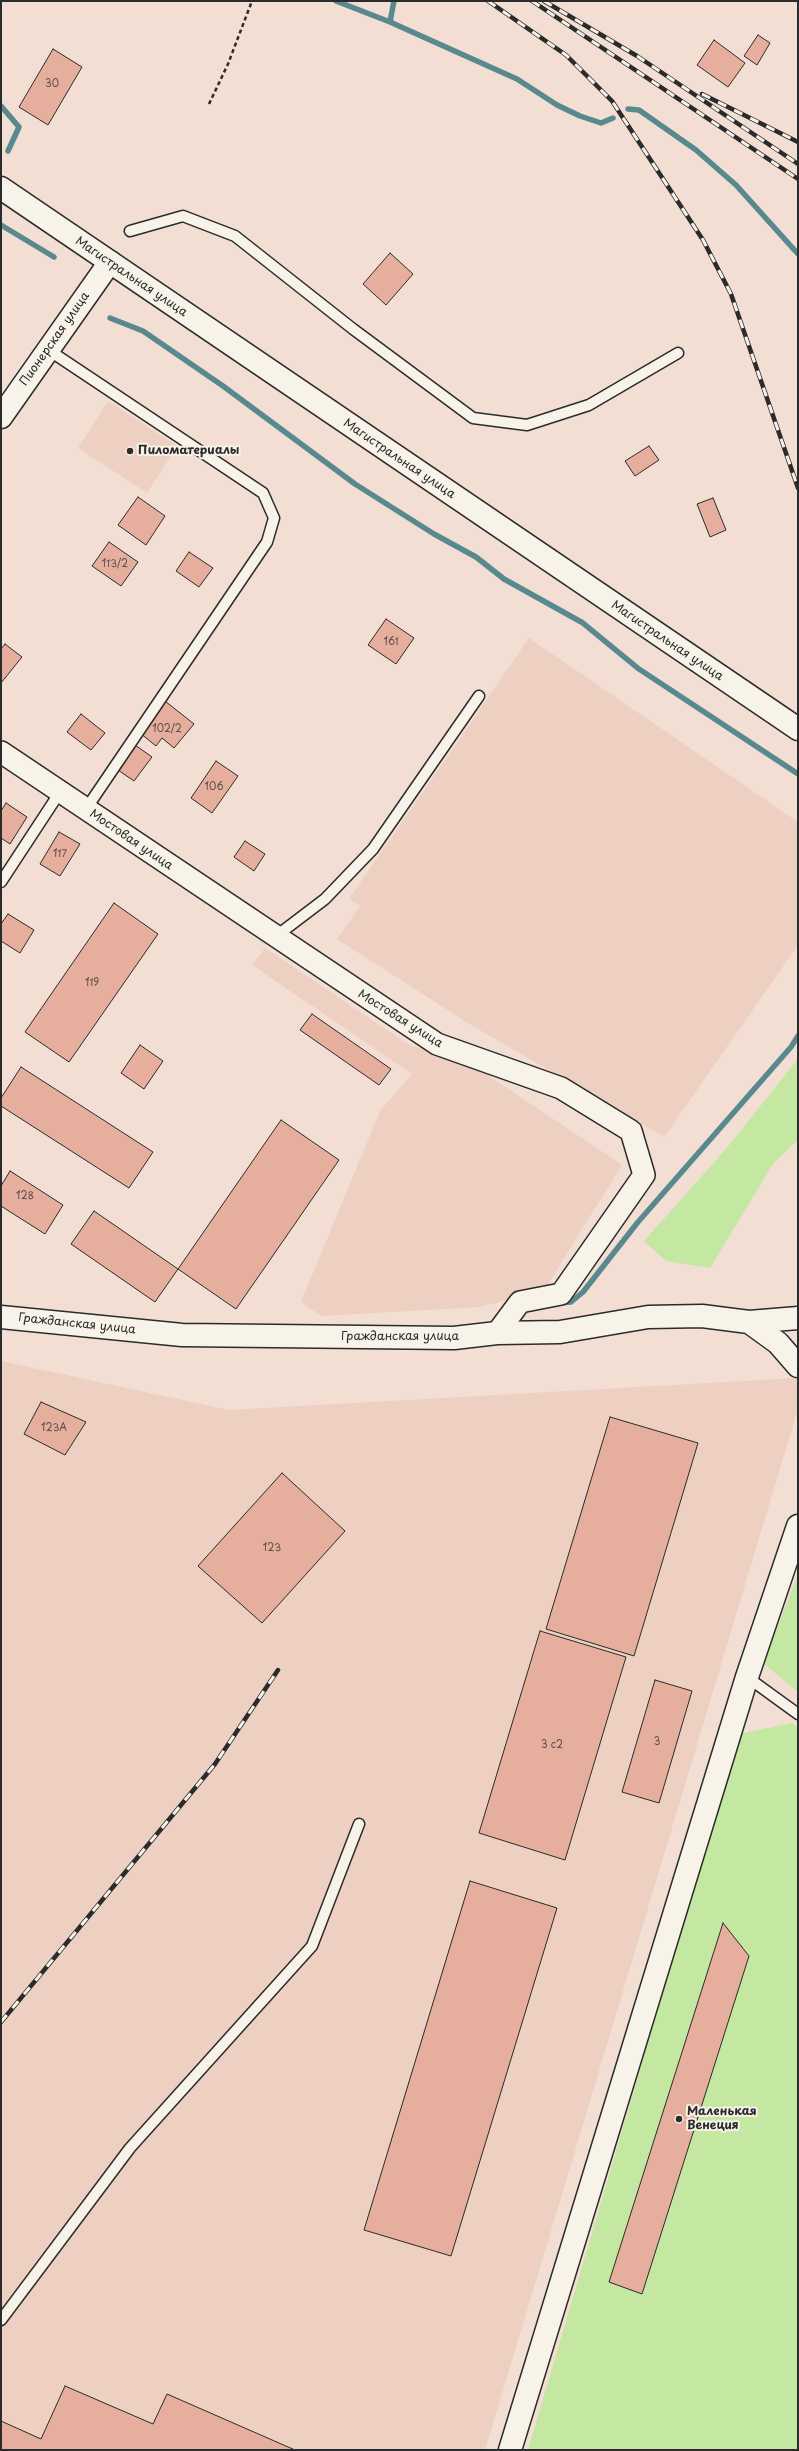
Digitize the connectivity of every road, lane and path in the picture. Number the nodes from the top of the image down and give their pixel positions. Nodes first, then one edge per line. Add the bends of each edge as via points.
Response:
1 (252, 1) edge
2 (209, 104) dead end
3 (1, 188) edge
4 (130, 231) dead end
5 (110, 262) junction
6 (47, 349) junction
7 (678, 353) dead end
8 (1, 417) edge
9 (479, 696) dead end
10 (798, 729) edge
11 (1, 752) edge
12 (60, 792) junction
13 (86, 809) junction
14 (1, 882) edge
15 (275, 937) junction
16 (1, 1317) edge
17 (798, 1318) edge
18 (749, 1322) junction
19 (497, 1333) junction
20 (798, 1366) edge
21 (798, 1526) edge
22 (747, 1677) junction
23 (798, 1714) edge
24 (358, 1824) dead end
25 (1, 2320) edge
26 (510, 2450) edge

1 - 2 path via 228,64
3 - 5 street, Магистральная улица
4 - 7 lane via 183,216 235,236 353,329 473,418 527,425 589,405
5 - 6 street, Пионерская улица
5 - 10 street, Магистральная улица
6 - 8 street, Пионерская улица
6 - 13 lane via 263,493 274,518 267,542
9 - 15 lane via 373,849 324,899
11 - 12 street, Мостовая улица
12 - 13 street, Мостовая улица
12 - 14 lane
13 - 15 street, Мостовая улица
15 - 19 street, Мостовая улица via 437,1044 560,1088 631,1131 644,1175 561,1294 520,1302
16 - 19 street, Гражданская улица via 182,1335 454,1338
17 - 18 street, Гражданская улица
18 - 19 street, Гражданская улица via 702,1316 648,1317 560,1332
18 - 20 street via 778,1343
21 - 22 street
22 - 23 lane
22 - 26 street
24 - 25 lane via 312,1946 130,2148

